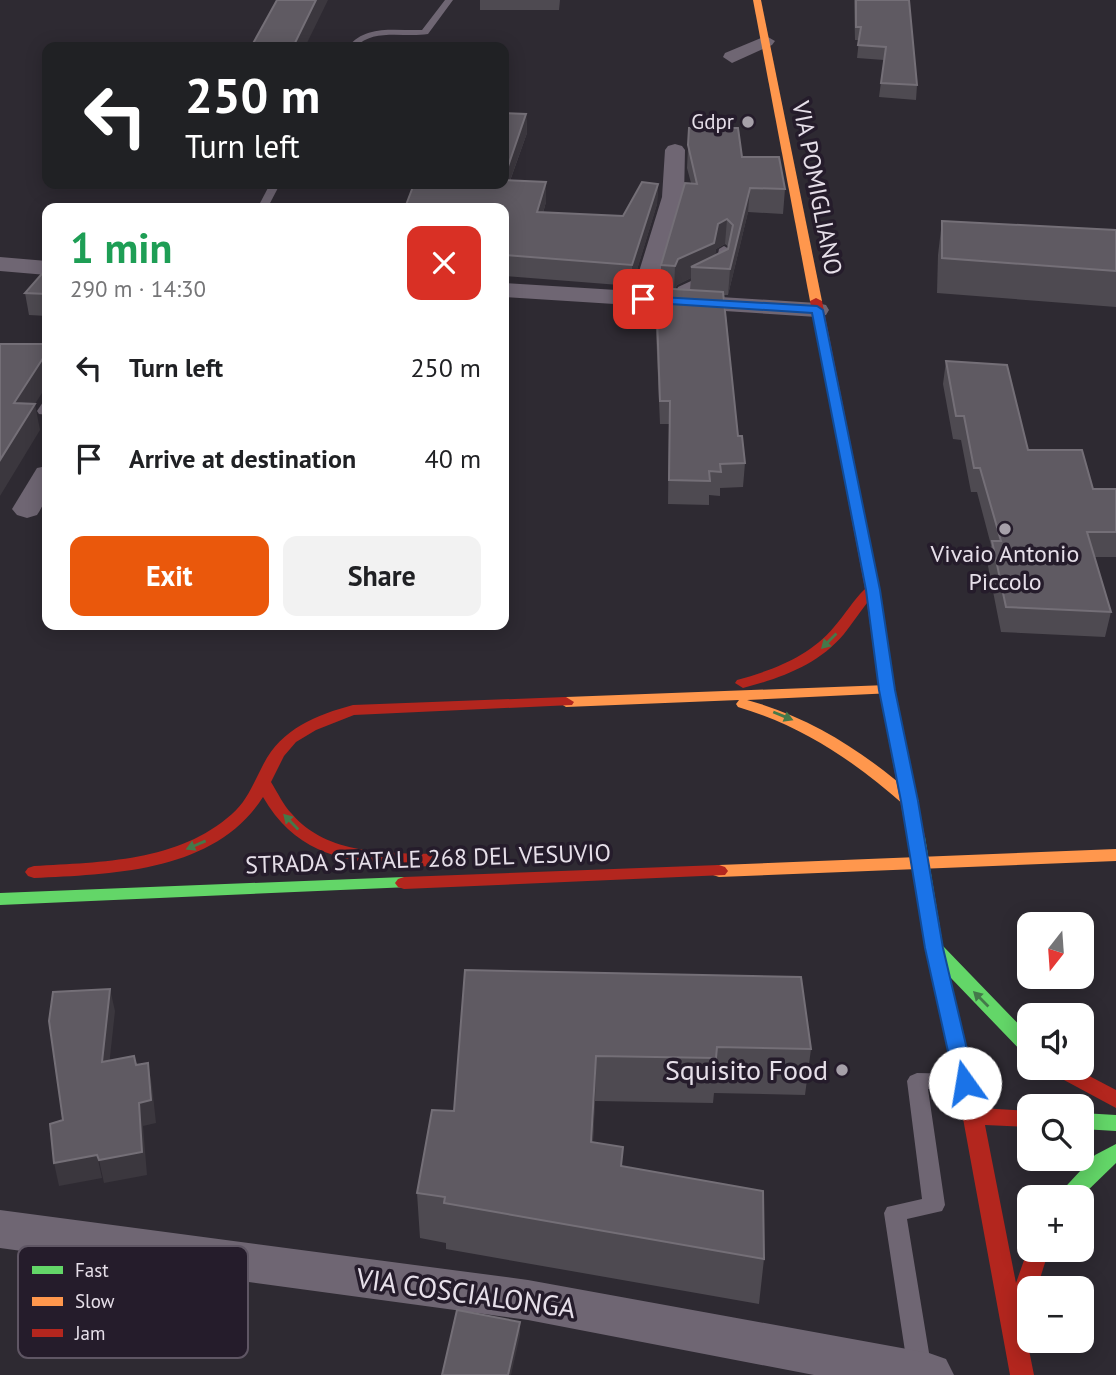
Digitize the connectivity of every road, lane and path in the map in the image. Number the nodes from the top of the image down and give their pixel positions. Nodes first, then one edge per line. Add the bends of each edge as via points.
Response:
1 (449, 0) edge
2 (757, 0) edge
3 (766, 41) junction
4 (354, 42) edge
5 (732, 57) dead end
6 (675, 150) dead end
7 (723, 249) edge
8 (0, 264) edge
9 (42, 268) edge
10 (509, 290) edge
11 (643, 299) junction
12 (679, 301) junction
13 (817, 310) junction
14 (42, 483) edge
15 (27, 509) dead end
16 (873, 590) junction
17 (887, 690) junction
18 (693, 696) junction
19 (264, 784) junction
20 (910, 801) junction
21 (1116, 855) edge
22 (1074, 857) junction
23 (449, 860) dead end
24 (1116, 861) edge
25 (527, 862) dead end
26 (693, 872) junction
27 (13, 875) dead end
28 (0, 899) edge
29 (934, 948) junction
30 (1017, 1035) edge
31 (1080, 1080) edge
32 (965, 1083) junction
33 (1116, 1100) edge
34 (973, 1116) junction
35 (1017, 1118) edge
36 (1094, 1122) edge
37 (1116, 1123) edge
38 (1116, 1152) edge
39 (1079, 1185) edge
40 (0, 1229) edge
41 (126, 1246) edge
42 (248, 1262) edge
43 (1033, 1262) edge
44 (1012, 1324) junction
45 (925, 1374) edge
46 (1022, 1375) edge

1 - 4 lane via 425,32 368,34
2 - 3 main road, VIA POMIGLIANO
3 - 5 street
3 - 13 main road, VIA POMIGLIANO
6 - 11 street via 673,197
7 - 12 lane via 720,272 682,289
8 - 9 street
10 - 11 street via 572,288
11 - 12 street
12 - 13 street
13 - 16 main road, VIA POMIGLIANO
14 - 15 street
16 - 17 main road, VIA POMIGLIANO
16 -> 18 main road via 857,602 839,631 813,656 768,677
17 - 18 main road
17 - 20 main road, VIA POMIGLIANO
18 - 19 main road via 353,710 327,718 282,747
18 -> 20 main road via 761,707 817,729
23 -> 19 main road via 397,859 317,843 290,824
19 -> 27 main road via 238,818 206,841 162,859
20 - 29 main road, VIA POMIGLIANO
21 - 22 main road
22 - 24 main road
22 - 26 main road, STRADA STATALE 268 DEL VESUVIO
25 - 26 main road
26 - 28 main road, STRADA STATALE 268 DEL VESUVIO
30 -> 29 main road
29 - 32 main road, VIA POMIGLIANO
31 - 33 main road
32 - 34 main road, VIA POMIGLIANO
32 - 45 lane via 917,1081 934,1205 895,1213
34 - 35 main road
34 - 44 main road, VIA POMIGLIANO
36 - 37 main road
38 - 39 main road
40 - 41 street, VIA COSCIALONGA
42 - 45 street, VIA COSCIALONGA via 528,1300
43 - 44 main road via 1025,1304
44 - 46 main road, VIA POMIGLIANO

